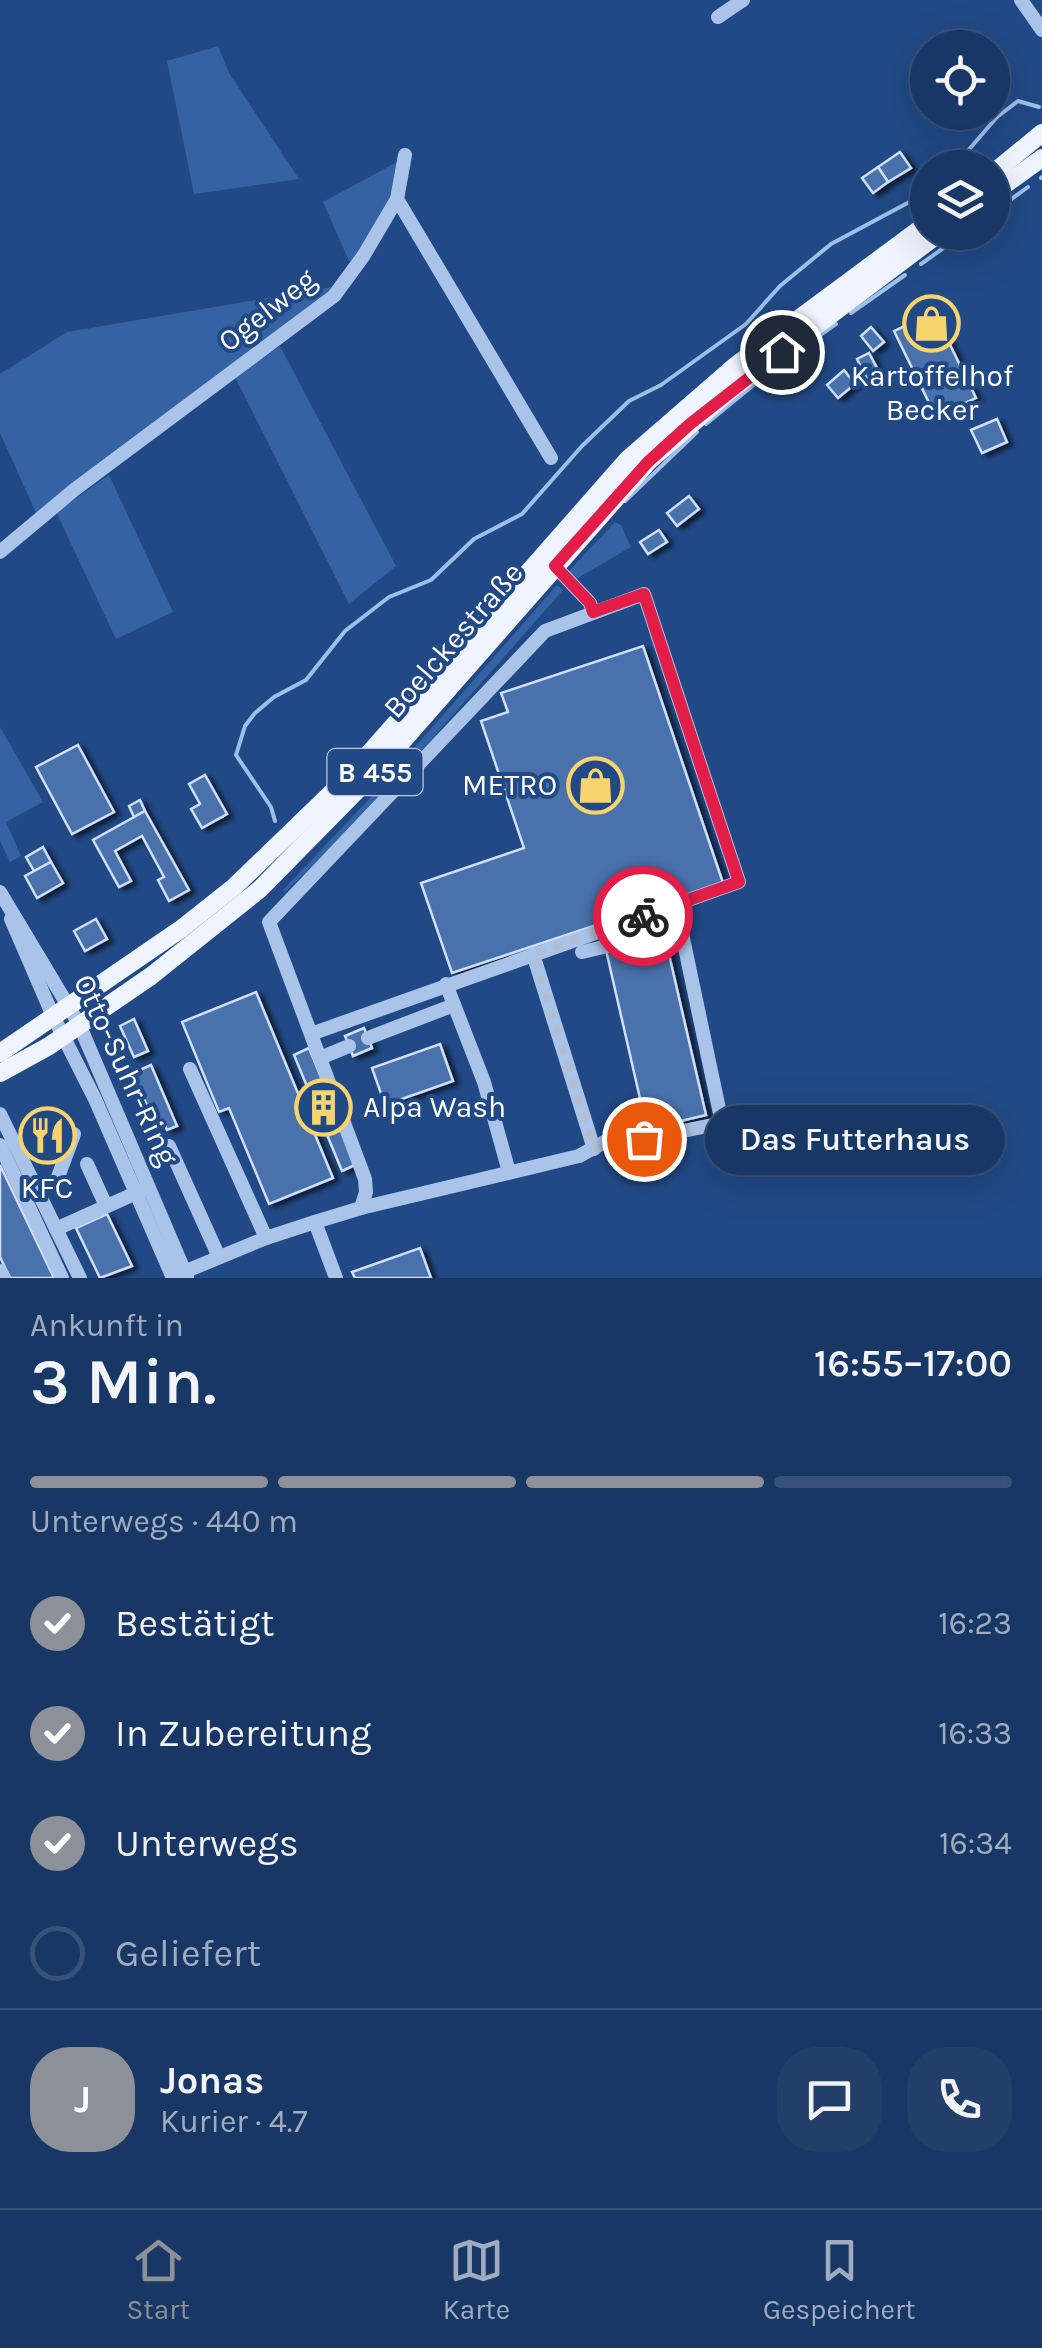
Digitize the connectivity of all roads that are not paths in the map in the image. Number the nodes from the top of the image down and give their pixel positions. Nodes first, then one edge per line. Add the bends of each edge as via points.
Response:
1 (743, 0) edge
2 (1021, 0) edge
3 (718, 17) dead end
4 (1042, 30) edge
5 (1042, 134) edge
6 (405, 155) dead end
7 (1042, 158) edge
8 (1010, 160) edge
9 (1010, 181) edge
10 (397, 199) junction
11 (910, 236) edge
12 (917, 250) edge
13 (551, 458) dead end
14 (0, 552) edge
15 (555, 566) junction
16 (593, 612) junction
17 (0, 891) edge
18 (582, 952) dead end
19 (533, 954) junction
20 (446, 984) junction
21 (454, 1004) junction
22 (62, 1011) junction
23 (72, 1030) junction
24 (311, 1034) junction
25 (368, 1038) dead end
26 (349, 1046) dead end
27 (0, 1053) edge
28 (320, 1058) junction
29 (190, 1069) dead end
30 (0, 1073) edge
31 (0, 1114) edge
32 (74, 1134) dead end
33 (0, 1144) edge
34 (170, 1146) dead end
35 (594, 1149) junction
36 (86, 1164) dead end
37 (510, 1172) junction
38 (58, 1177) dead end
39 (143, 1189) junction
40 (106, 1206) junction
41 (361, 1208) junction
42 (315, 1222) junction
43 (56, 1229) junction
44 (266, 1238) junction
45 (219, 1257) junction
46 (0, 1270) edge
47 (179, 1276) edge
48 (4, 1278) edge
49 (62, 1278) edge
50 (80, 1278) edge
51 (336, 1278) edge

1 - 3 street
2 - 4 street
5 - 8 main road
6 - 10 street
7 - 9 main road
10 - 13 street
10 - 14 street, Ogelweg via 334,296
11 - 22 main road, Boelckestraße / B 455 via 676,415 628,459 281,845 210,907
12 - 15 main road, Boelckestraße / B 455 via 690,424
15 - 16 street
15 - 23 main road, Boelckestraße / B 455 via 378,769 260,889
16 - 19 street via 644,594 739,882
16 - 24 street via 545,631 270,922
17 - 22 street, Otto-Suhr-Ring
18 - 35 street via 681,928 722,1123 644,1139 619,1134
19 - 20 street
19 - 35 street
20 - 21 street
20 - 24 street
21 - 25 street
21 - 37 street
22 - 23 street, Otto-Suhr-Ring
22 - 27 main road, Boelckestraße / B 455
23 - 30 main road, Boelckestraße / B 455
23 - 39 street, Otto-Suhr-Ring
24 - 28 street
26 - 28 street
28 - 41 street via 365,1179
29 - 44 street
31 - 43 street
32 - 38 street
33 - 49 street
34 - 45 street
35 - 37 street
36 - 40 street
37 - 41 street
39 - 40 street
39 - 47 street, Otto-Suhr-Ring
40 - 43 street
41 - 42 street
42 - 44 street
42 - 51 street
43 - 50 street
44 - 45 street
45 - 47 street
46 - 48 street

